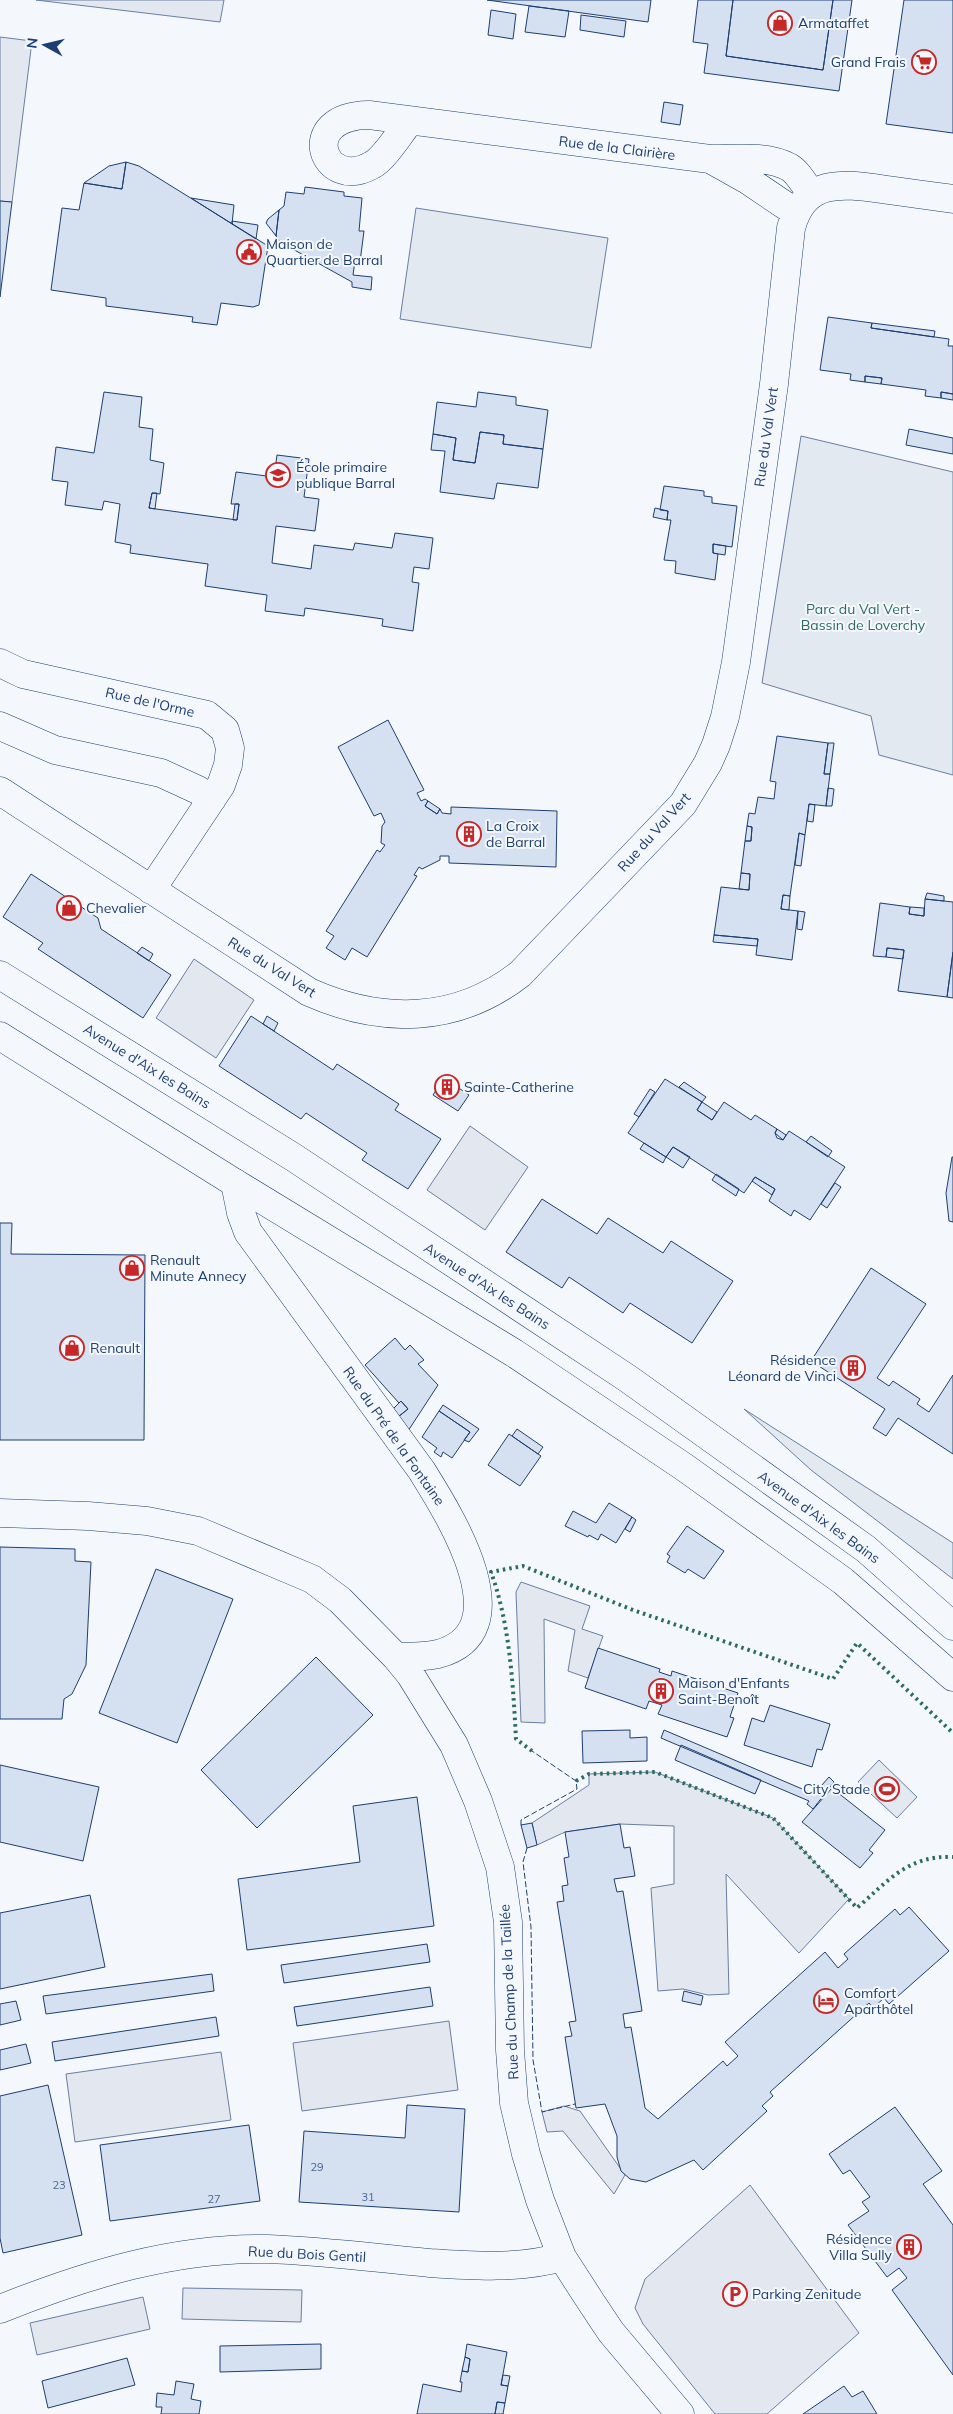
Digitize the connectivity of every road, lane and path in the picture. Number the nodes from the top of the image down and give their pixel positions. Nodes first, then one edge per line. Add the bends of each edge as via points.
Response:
1 (409, 122) dead end
2 (953, 199) edge
3 (803, 203) junction
4 (0, 662) edge
5 (0, 726) edge
6 (0, 791) edge
7 (212, 799) junction
8 (27, 810) junction
9 (0, 811) edge
10 (151, 890) junction
11 (0, 975) edge
12 (0, 1036) edge
13 (235, 1183) junction
14 (0, 1513) edge
15 (953, 1626) edge
16 (396, 1657) junction
17 (953, 1677) edge
18 (562, 2257) junction
19 (0, 2309) edge
20 (680, 2414) edge

1 - 3 street, Rue de la Clairière via 710,159 746,179
2 - 3 street via 836,185
3 - 10 street, Rue du Val Vert via 791,228 774,384 736,662 716,745 683,804 501,990 450,1009 414,1015 360,1010 309,992
4 - 7 street, Rue de l'Orme via 23,674 207,715 225,730 230,748 221,786
5 - 7 street via 55,750 161,773
6 - 8 street, Rue du Val Vert
7 - 10 street, Rue de l'Orme
8 - 9 street
8 - 10 street, Rue du Val Vert
11 - 15 street, Avenue d'Aix les Bains via 292,1157 627,1378 866,1549
12 - 13 street
13 - 16 street, Rue du Pré de la Fontaine via 248,1232 422,1471 469,1560 479,1603 472,1629 452,1648 439,1654
13 - 17 street via 514,1353 684,1467 843,1581
14 - 16 street, Rue du Champ de la Taillée via 147,1521 198,1531 312,1579 340,1600
16 - 18 street, Rue du Champ de la Taillée via 429,1701 454,1745 478,1800 500,1867 508,1922 514,2103 526,2154
18 - 19 street, Rue du Bois Gentil via 546,2262 478,2266 268,2249 223,2251 154,2260 103,2272
18 - 20 street, Rue du Champ de la Taillée via 611,2332

